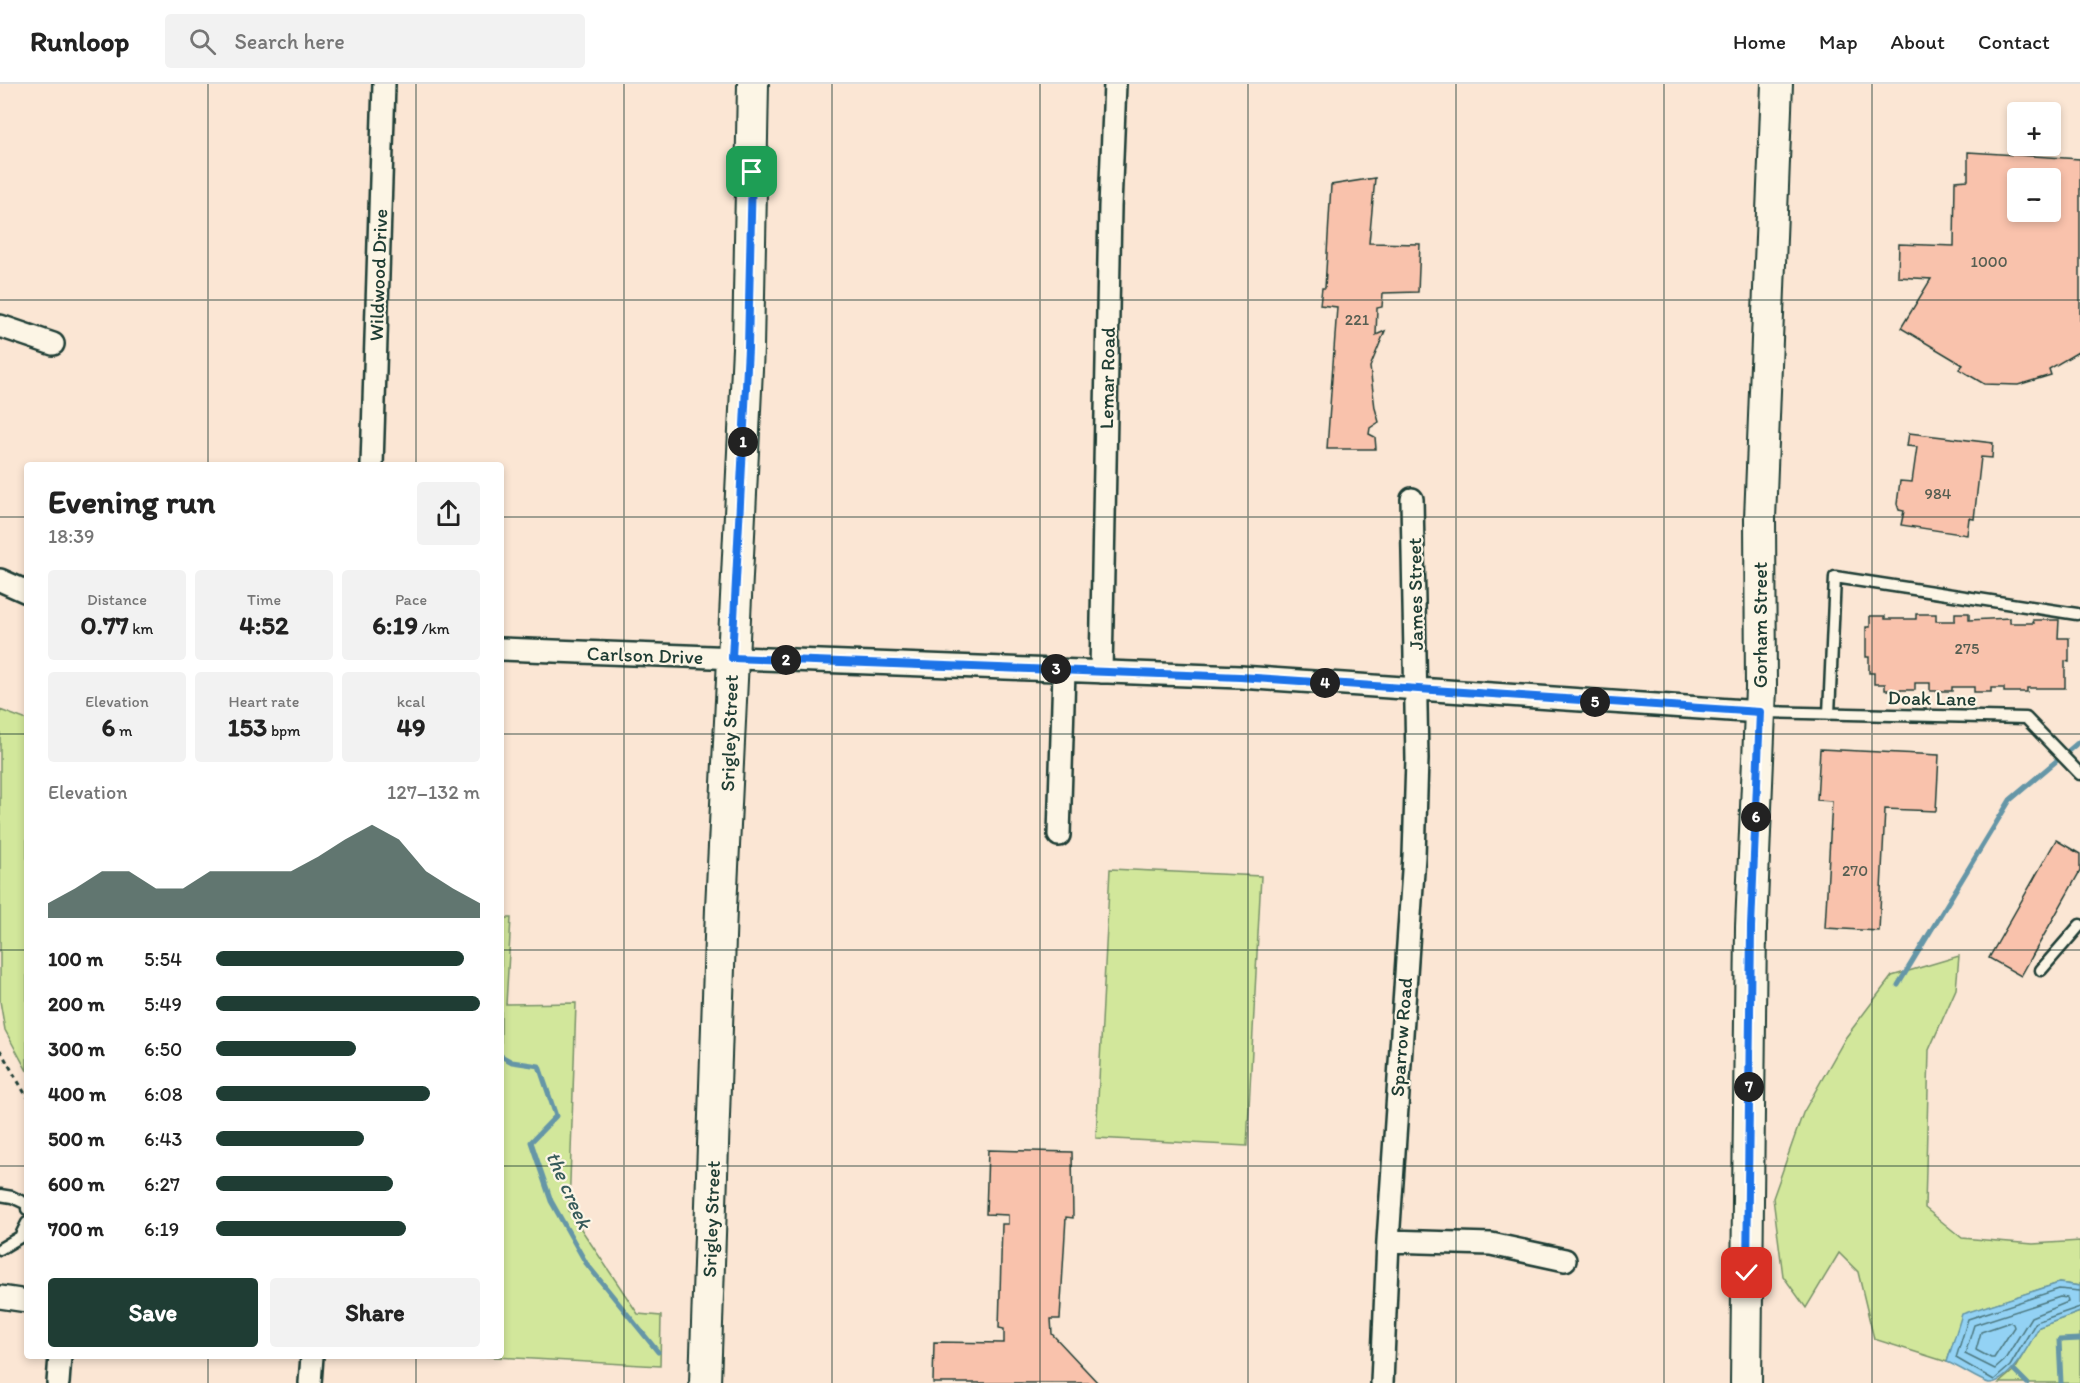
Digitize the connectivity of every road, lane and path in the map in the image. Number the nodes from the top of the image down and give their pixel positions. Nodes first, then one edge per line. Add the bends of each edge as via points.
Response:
1 (384, 84) edge
2 (753, 84) edge
3 (1115, 84) edge
4 (1777, 84) edge
5 (0, 326) edge
6 (53, 344) dead end
7 (372, 462) edge
8 (1412, 499) dead end
9 (0, 580) edge
10 (24, 591) edge
11 (2077, 614) dead end
12 (504, 649) edge
13 (732, 658) junction
14 (1064, 670) junction
15 (1101, 672) junction
16 (1417, 690) junction
17 (1760, 712) junction
18 (1829, 714) junction
19 (2080, 774) edge
20 (1059, 835) dead end
21 (2080, 926) edge
22 (2041, 970) dead end
23 (0, 1050) edge
24 (24, 1091) edge
25 (0, 1195) edge
26 (24, 1203) edge
27 (24, 1228) edge
28 (1388, 1241) junction
29 (0, 1249) edge
30 (1565, 1260) dead end
31 (0, 1297) edge
32 (24, 1301) edge
33 (60, 1359) edge
34 (312, 1359) edge
35 (58, 1383) edge
36 (310, 1383) edge
37 (705, 1383) edge
38 (1382, 1383) edge
39 (1746, 1383) edge

1 - 7 street, Wildwood Drive
2 - 13 street, Srigley Street via 748,348
3 - 15 street, Lemar Road
4 - 17 street, Gorham Street via 1761,508
5 - 6 street
8 - 16 street, James Street
9 - 10 street
11 - 18 lane via 1835,577
12 - 13 street, Carlson Drive
13 - 14 street, Carlson Drive
13 - 37 street, Srigley Street
14 - 15 street, Carlson Drive
14 - 20 street
15 - 16 street, Carlson Drive
16 - 17 street, Carlson Drive
16 - 28 street, Sparrow Road via 1414,856
17 - 18 lane, Doak Lane
17 - 39 street, Gorham Street via 1751,927
18 - 19 lane, Doak Lane via 2026,718
21 - 22 lane
23 - 24 path
25 - 26 lane
27 - 29 lane via 20,1237
28 - 30 street via 1491,1244
28 - 38 street, Sparrow Road
31 - 32 street
33 - 35 street
34 - 36 street

